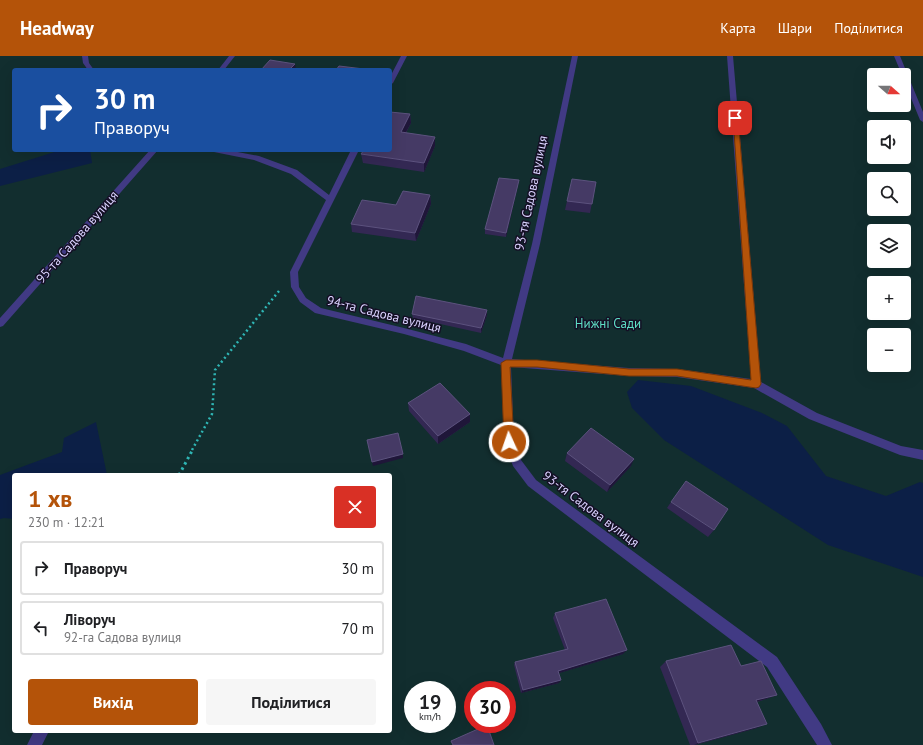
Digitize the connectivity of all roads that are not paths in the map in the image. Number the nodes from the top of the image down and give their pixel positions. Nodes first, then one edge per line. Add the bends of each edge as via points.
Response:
1 (85, 56) edge
2 (232, 56) edge
3 (404, 56) edge
4 (575, 56) edge
5 (730, 56) edge
6 (897, 56) edge
7 (90, 68) edge
8 (223, 68) edge
9 (392, 79) edge
10 (923, 120) edge
11 (152, 152) edge
12 (224, 152) edge
13 (354, 152) edge
14 (329, 199) junction
15 (0, 324) edge
16 (506, 363) junction
17 (756, 384) junction
18 (923, 455) edge
19 (41, 733) edge
20 (34, 745) edge
21 (825, 745) edge

1 - 7 street
2 - 8 street
3 - 9 street
4 - 16 street, 93-тя Садова вулиця via 536,244
5 - 17 street
6 - 10 street
11 - 15 street, 95-та Садова вулиця
12 - 14 street via 256,158 294,172
13 - 14 street
14 - 16 street, 94-та Садова вулиця via 294,272 295,286 303,300 318,311 466,348
16 - 17 street, 94-та Садова вулиця via 629,372 677,372
16 - 21 street, 93-тя Садова вулиця via 509,442 517,463 532,482 772,662
17 - 18 street via 813,416 900,450
19 - 20 street

